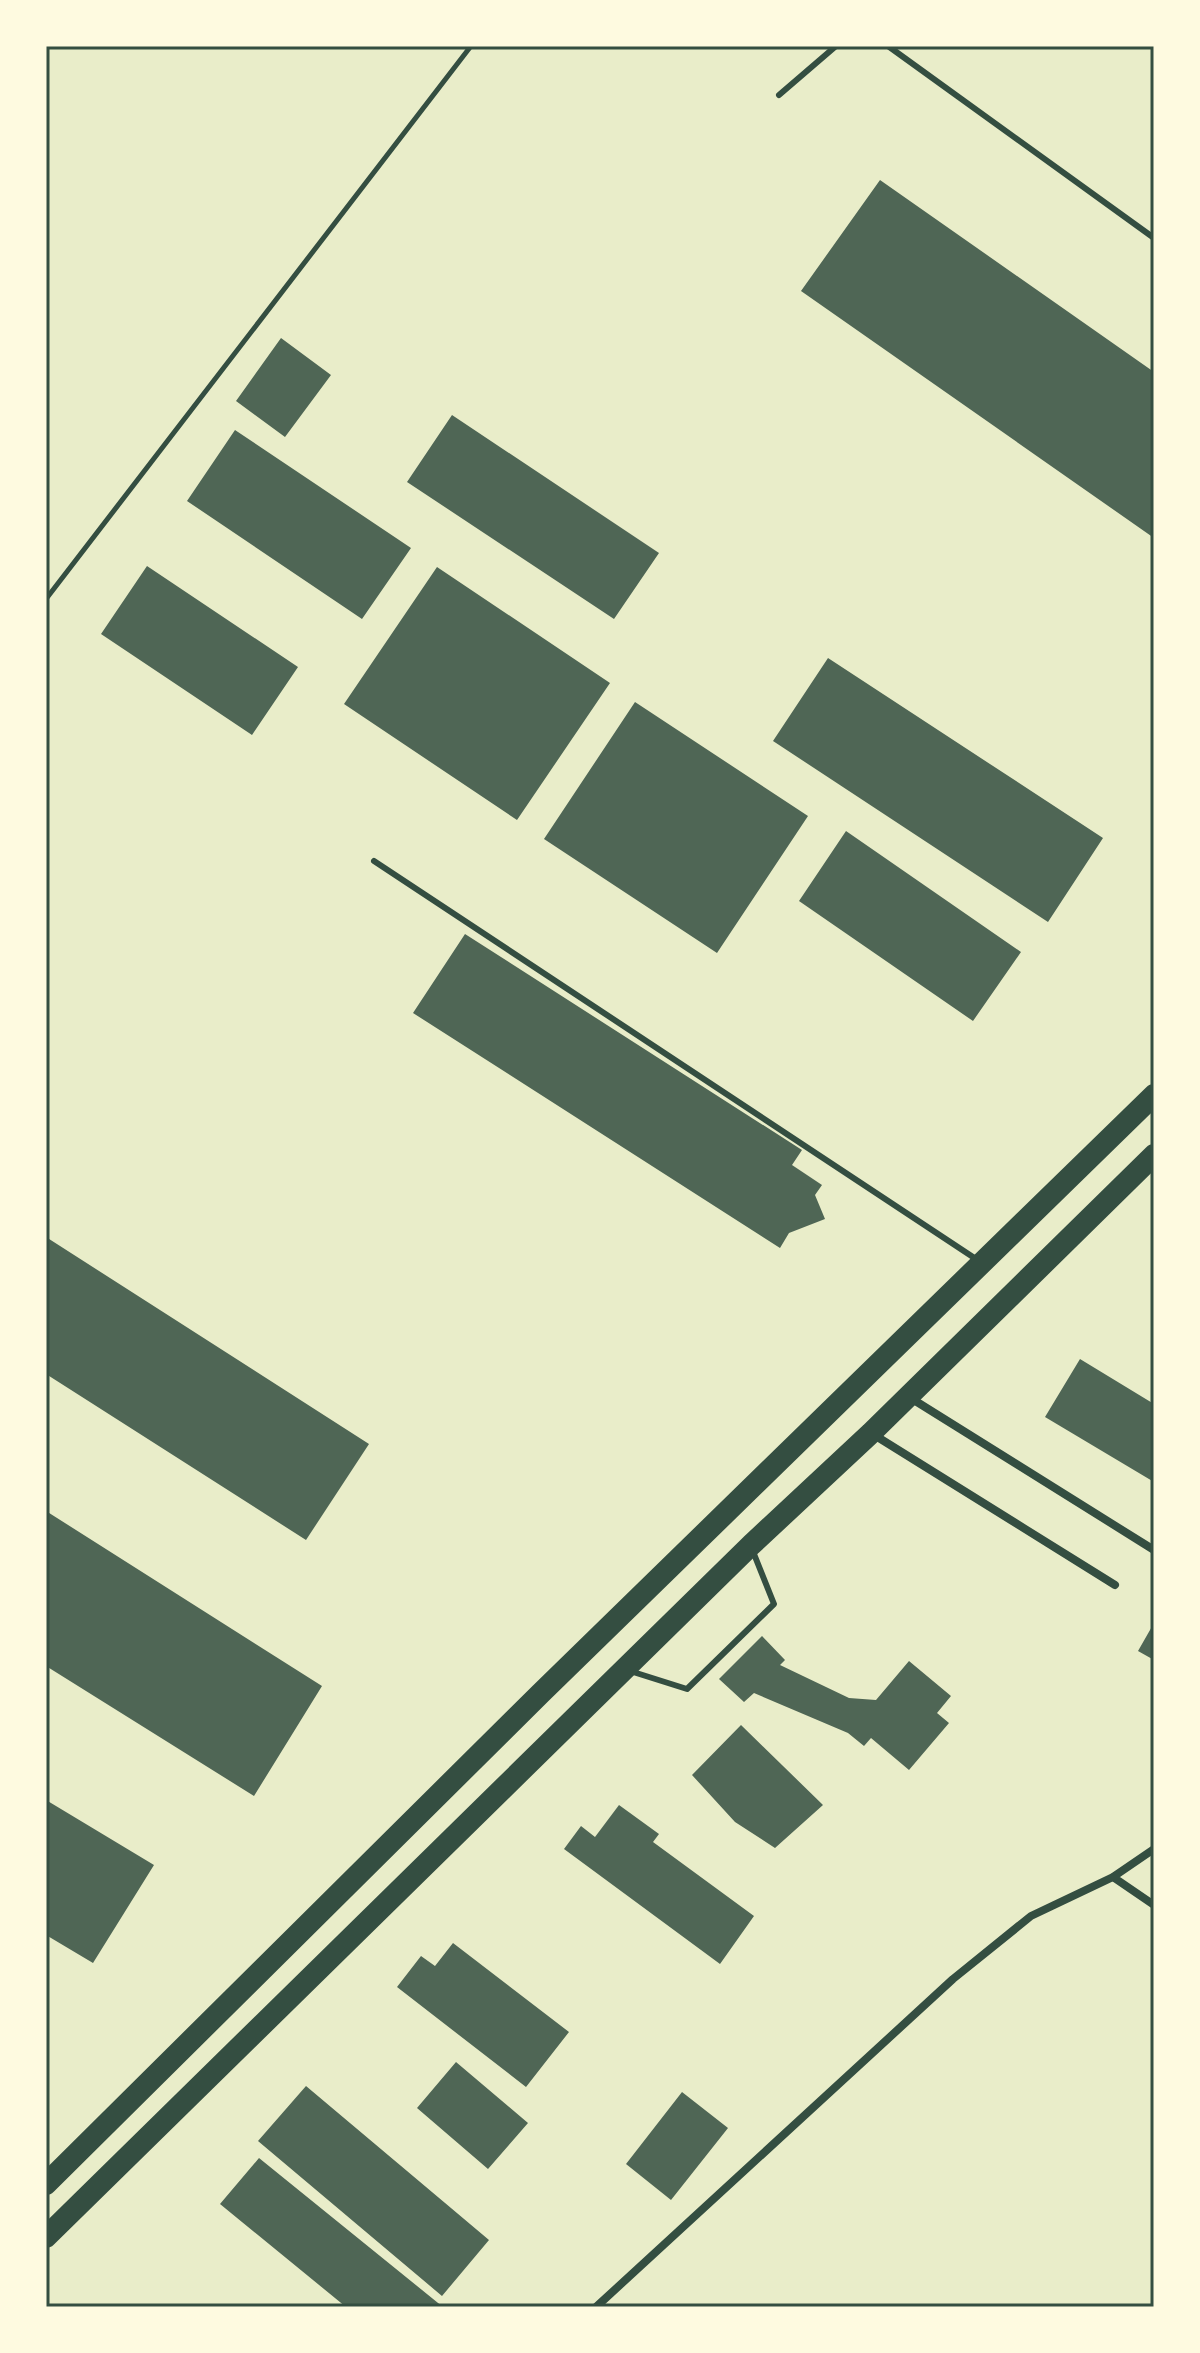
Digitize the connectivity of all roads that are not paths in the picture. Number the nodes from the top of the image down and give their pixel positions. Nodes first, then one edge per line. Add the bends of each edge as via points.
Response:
1 (836, 46) edge
2 (888, 46) edge
3 (779, 95) dead end
4 (1154, 238) edge
5 (374, 861) dead end
6 (1154, 1095) edge
7 (1154, 1155) edge
8 (982, 1263) junction
9 (908, 1396) junction
10 (871, 1433) junction
11 (751, 1545) junction
12 (1154, 1550) edge
13 (1115, 1585) dead end
14 (626, 1670) junction
15 (1154, 1849) edge
16 (1113, 1877) junction
17 (1154, 1905) edge
18 (46, 2184) edge
19 (46, 2237) edge
20 (596, 2307) edge

1 - 3 lane
2 - 4 lane
5 - 8 lane
6 - 8 highway
7 - 9 highway
8 - 18 highway
9 - 10 highway
9 - 12 street
10 - 11 highway
10 - 13 street
11 - 14 highway
11 - 14 lane via 774,1604 687,1689
14 - 19 highway
15 - 16 street
16 - 17 street
16 - 20 street via 1031,1916 953,1979

